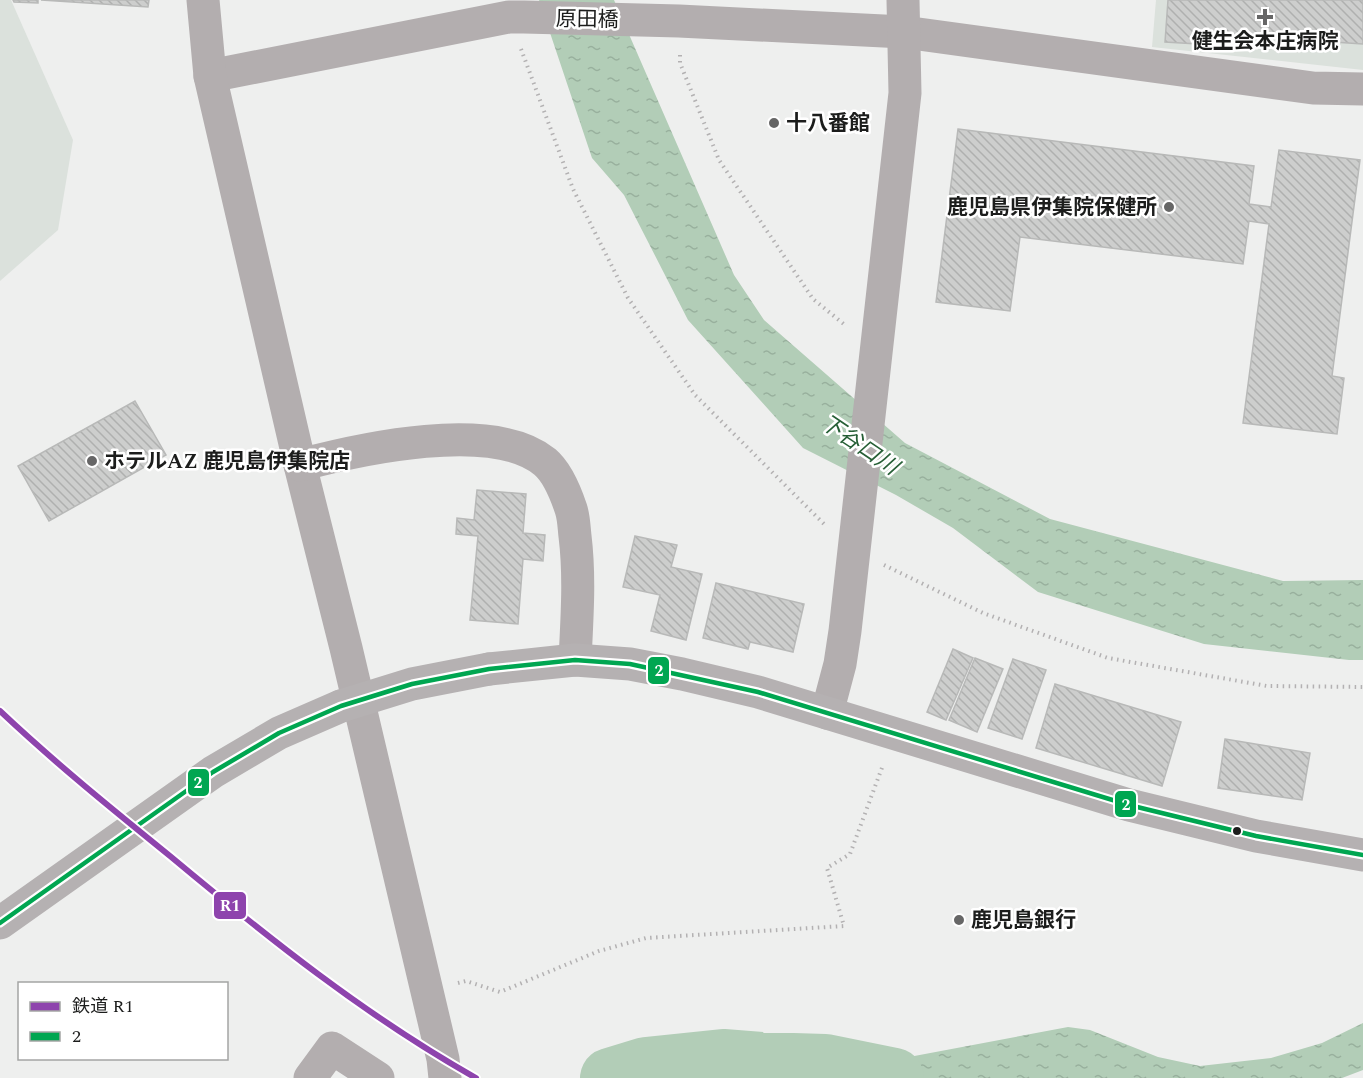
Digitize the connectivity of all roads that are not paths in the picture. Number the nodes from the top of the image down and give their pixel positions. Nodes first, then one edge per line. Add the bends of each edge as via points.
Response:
1 (203, 0) edge
2 (904, 16) edge
3 (210, 76) junction
4 (1363, 89) edge
5 (300, 465) junction
6 (575, 660) junction
7 (826, 713) junction
8 (1363, 855) edge
9 (0, 923) edge
10 (310, 1078) edge
11 (378, 1078) edge
12 (445, 1078) edge

1 - 3 street
2 - 3 street, 原田橋 via 665,20 509,17
2 - 4 street, 原田橋 via 1313,88
2 - 7 street via 905,93 856,540 840,664
3 - 5 street
5 - 6 street via 381,446 475,440 517,447 545,462 562,486 572,511 578,565
5 - 12 street
6 - 7 main road via 630,664 682,674
6 - 9 main road, bridge via 489,669 412,684 341,706 279,733 213,772
7 - 8 main road via 1129,805 1256,836
10 - 11 street via 332,1048

